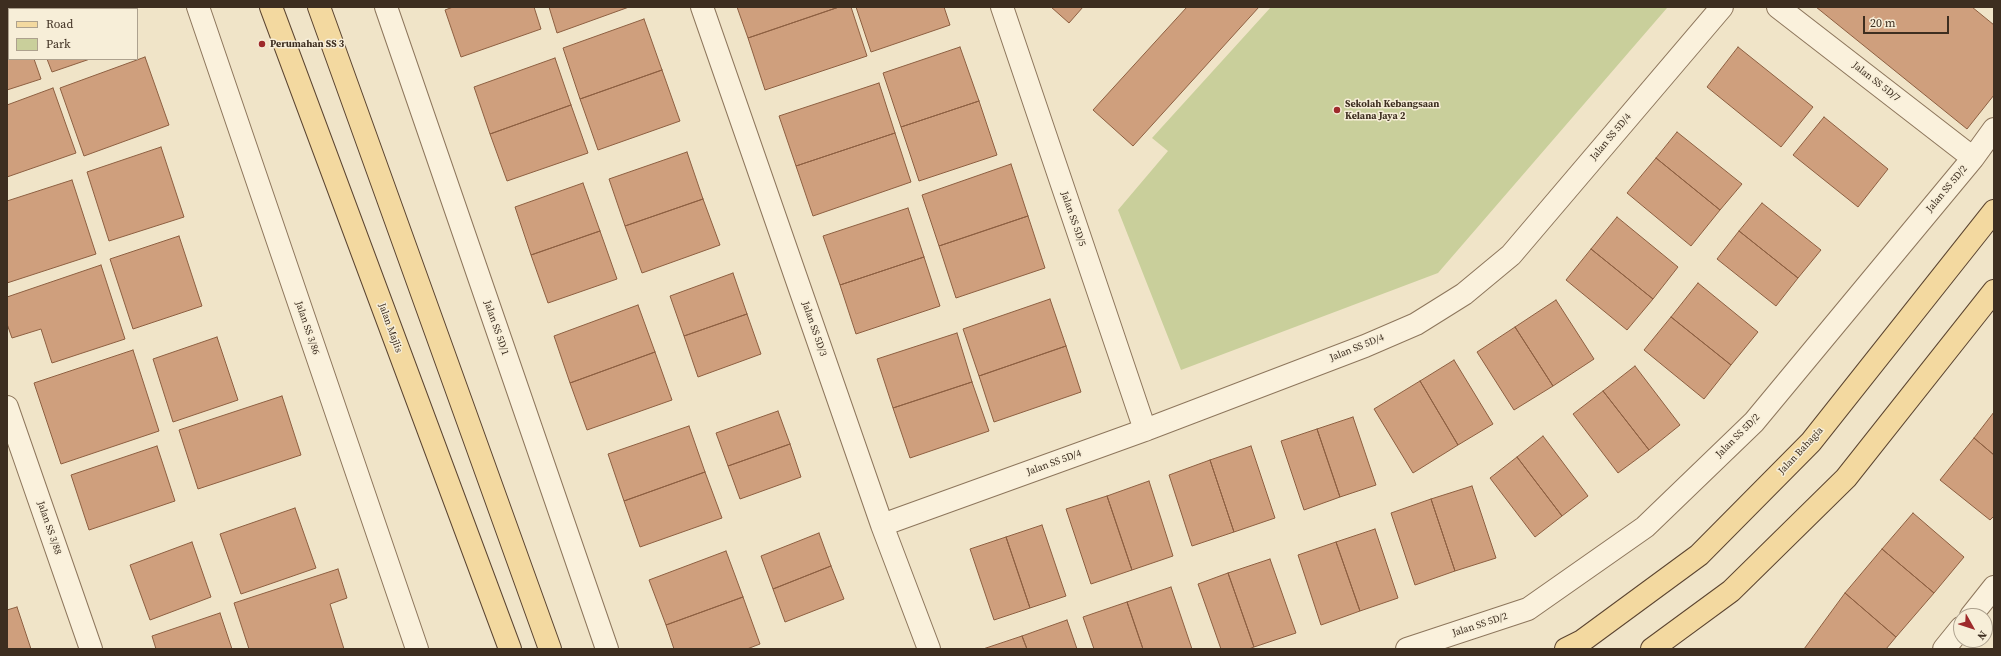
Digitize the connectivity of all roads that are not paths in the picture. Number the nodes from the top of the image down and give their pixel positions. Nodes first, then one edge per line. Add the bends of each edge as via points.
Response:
1 (198, 7) edge
2 (271, 7) edge
3 (319, 7) edge
4 (386, 7) edge
5 (702, 7) edge
6 (1002, 7) edge
7 (1722, 7) edge
8 (1778, 7) edge
9 (1994, 129) edge
10 (1973, 158) junction
11 (1994, 211) edge
12 (1994, 291) edge
13 (7, 407) edge
14 (1145, 430) junction
15 (882, 525) junction
16 (1994, 587) edge
17 (1977, 608) edge
18 (1953, 638) edge
19 (91, 649) edge
20 (417, 649) edge
21 (510, 649) edge
22 (550, 649) edge
23 (607, 649) edge
24 (929, 649) edge
25 (1408, 649) edge
26 (1566, 649) edge
27 (1652, 649) edge
28 (1944, 649) edge

1 - 20 street, Jalan SS 3/86
2 - 21 main road, Jalan Majlis
3 - 22 main road
4 - 23 street, Jalan SS 5D/1
5 - 15 street, Jalan SS 5D/3
6 - 14 street, Jalan SS 5D/5
7 - 14 street, Jalan SS 5D/4 via 1512,255 1464,294 1416,324 1365,346
8 - 10 street, Jalan SS 5D/7
9 - 10 street, Jalan SS 5D/2
10 - 25 street, Jalan SS 5D/2 via 1754,422 1645,527 1528,609
11 - 26 main road, Jalan Bahagia via 1811,442 1699,555 1582,641
12 - 27 main road via 1846,478 1731,591
13 - 19 street, Jalan SS 3/88
14 - 15 street, Jalan SS 5D/4
15 - 24 street, Jalan SS 5D/3
16 - 17 street
18 - 28 street

